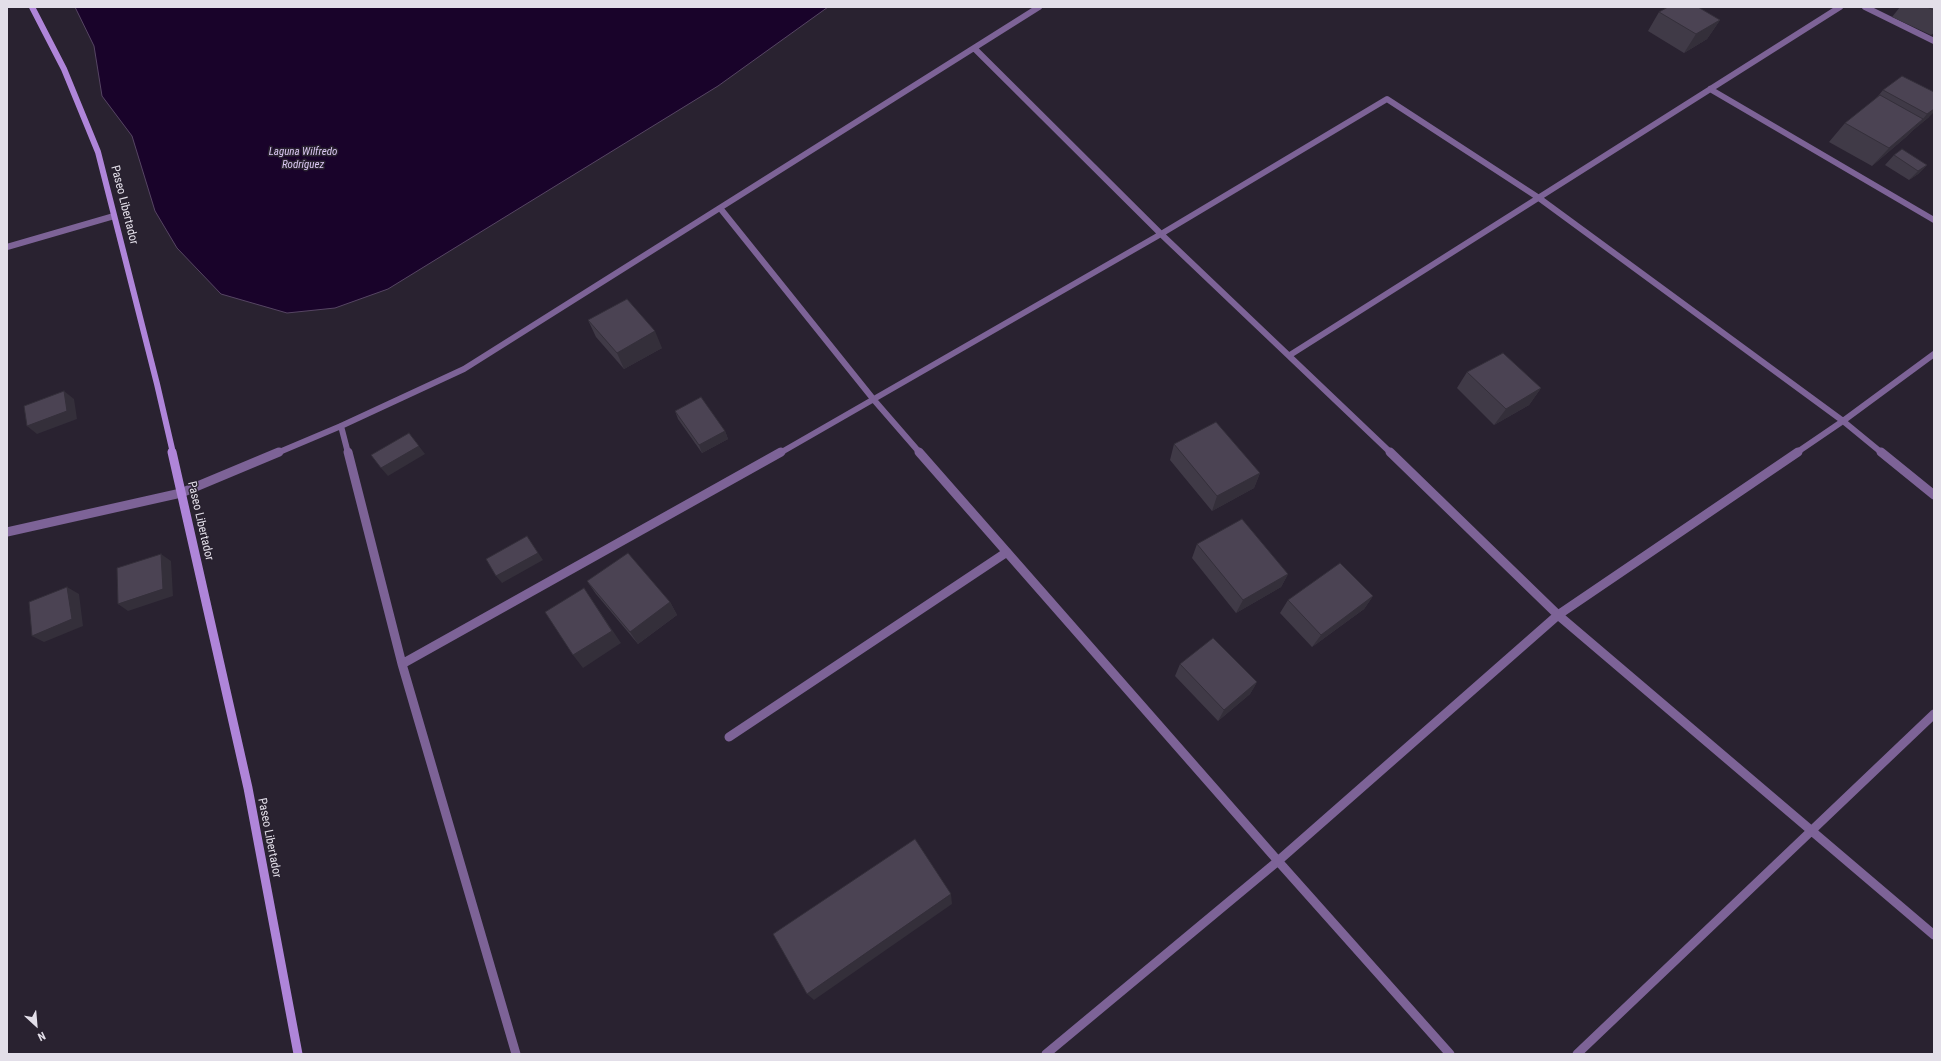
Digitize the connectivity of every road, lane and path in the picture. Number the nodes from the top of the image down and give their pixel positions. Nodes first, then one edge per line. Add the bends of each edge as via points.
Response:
1 (32, 7) edge
2 (1040, 7) edge
3 (1840, 7) edge
4 (1865, 7) edge
5 (1934, 42) edge
6 (974, 48) junction
7 (1710, 89) junction
8 (1539, 198) junction
9 (720, 208) junction
10 (114, 216) junction
11 (1934, 220) edge
12 (1161, 234) junction
13 (7, 247) edge
14 (1934, 354) edge
15 (1290, 355) junction
16 (874, 400) junction
17 (1843, 421) junction
18 (341, 426) junction
19 (181, 493) junction
20 (1934, 495) edge
21 (7, 532) edge
22 (1007, 552) junction
23 (1558, 615) junction
24 (402, 664) junction
25 (1934, 714) edge
26 (729, 737) dead end
27 (1812, 831) junction
28 (1278, 861) junction
29 (1934, 935) edge
30 (298, 1054) edge
31 (516, 1054) edge
32 (1046, 1054) edge
33 (1450, 1054) edge
34 (1576, 1054) edge

1 - 10 main road, Paseo Libertador via 64,69 98,152
2 - 6 street
3 - 7 street
4 - 5 street
6 - 9 street
6 - 12 street
7 - 8 street
7 - 11 street
8 - 12 street via 1387,99
8 - 15 street
8 - 17 street
9 - 16 street
9 - 18 street via 464,369
10 - 13 street
10 - 19 main road, Paseo Libertador via 157,384
12 - 15 street
12 - 16 street
14 - 17 street
15 - 23 street
16 - 22 street
16 - 24 street
17 - 20 street
17 - 23 street
18 - 19 street
18 - 24 street
19 - 21 street
19 - 30 main road, Paseo Libertador via 248,788
22 - 26 street
22 - 28 street
23 - 27 street
23 - 28 street
24 - 31 street
25 - 27 street
27 - 29 street
27 - 34 street
28 - 32 street
28 - 33 street

